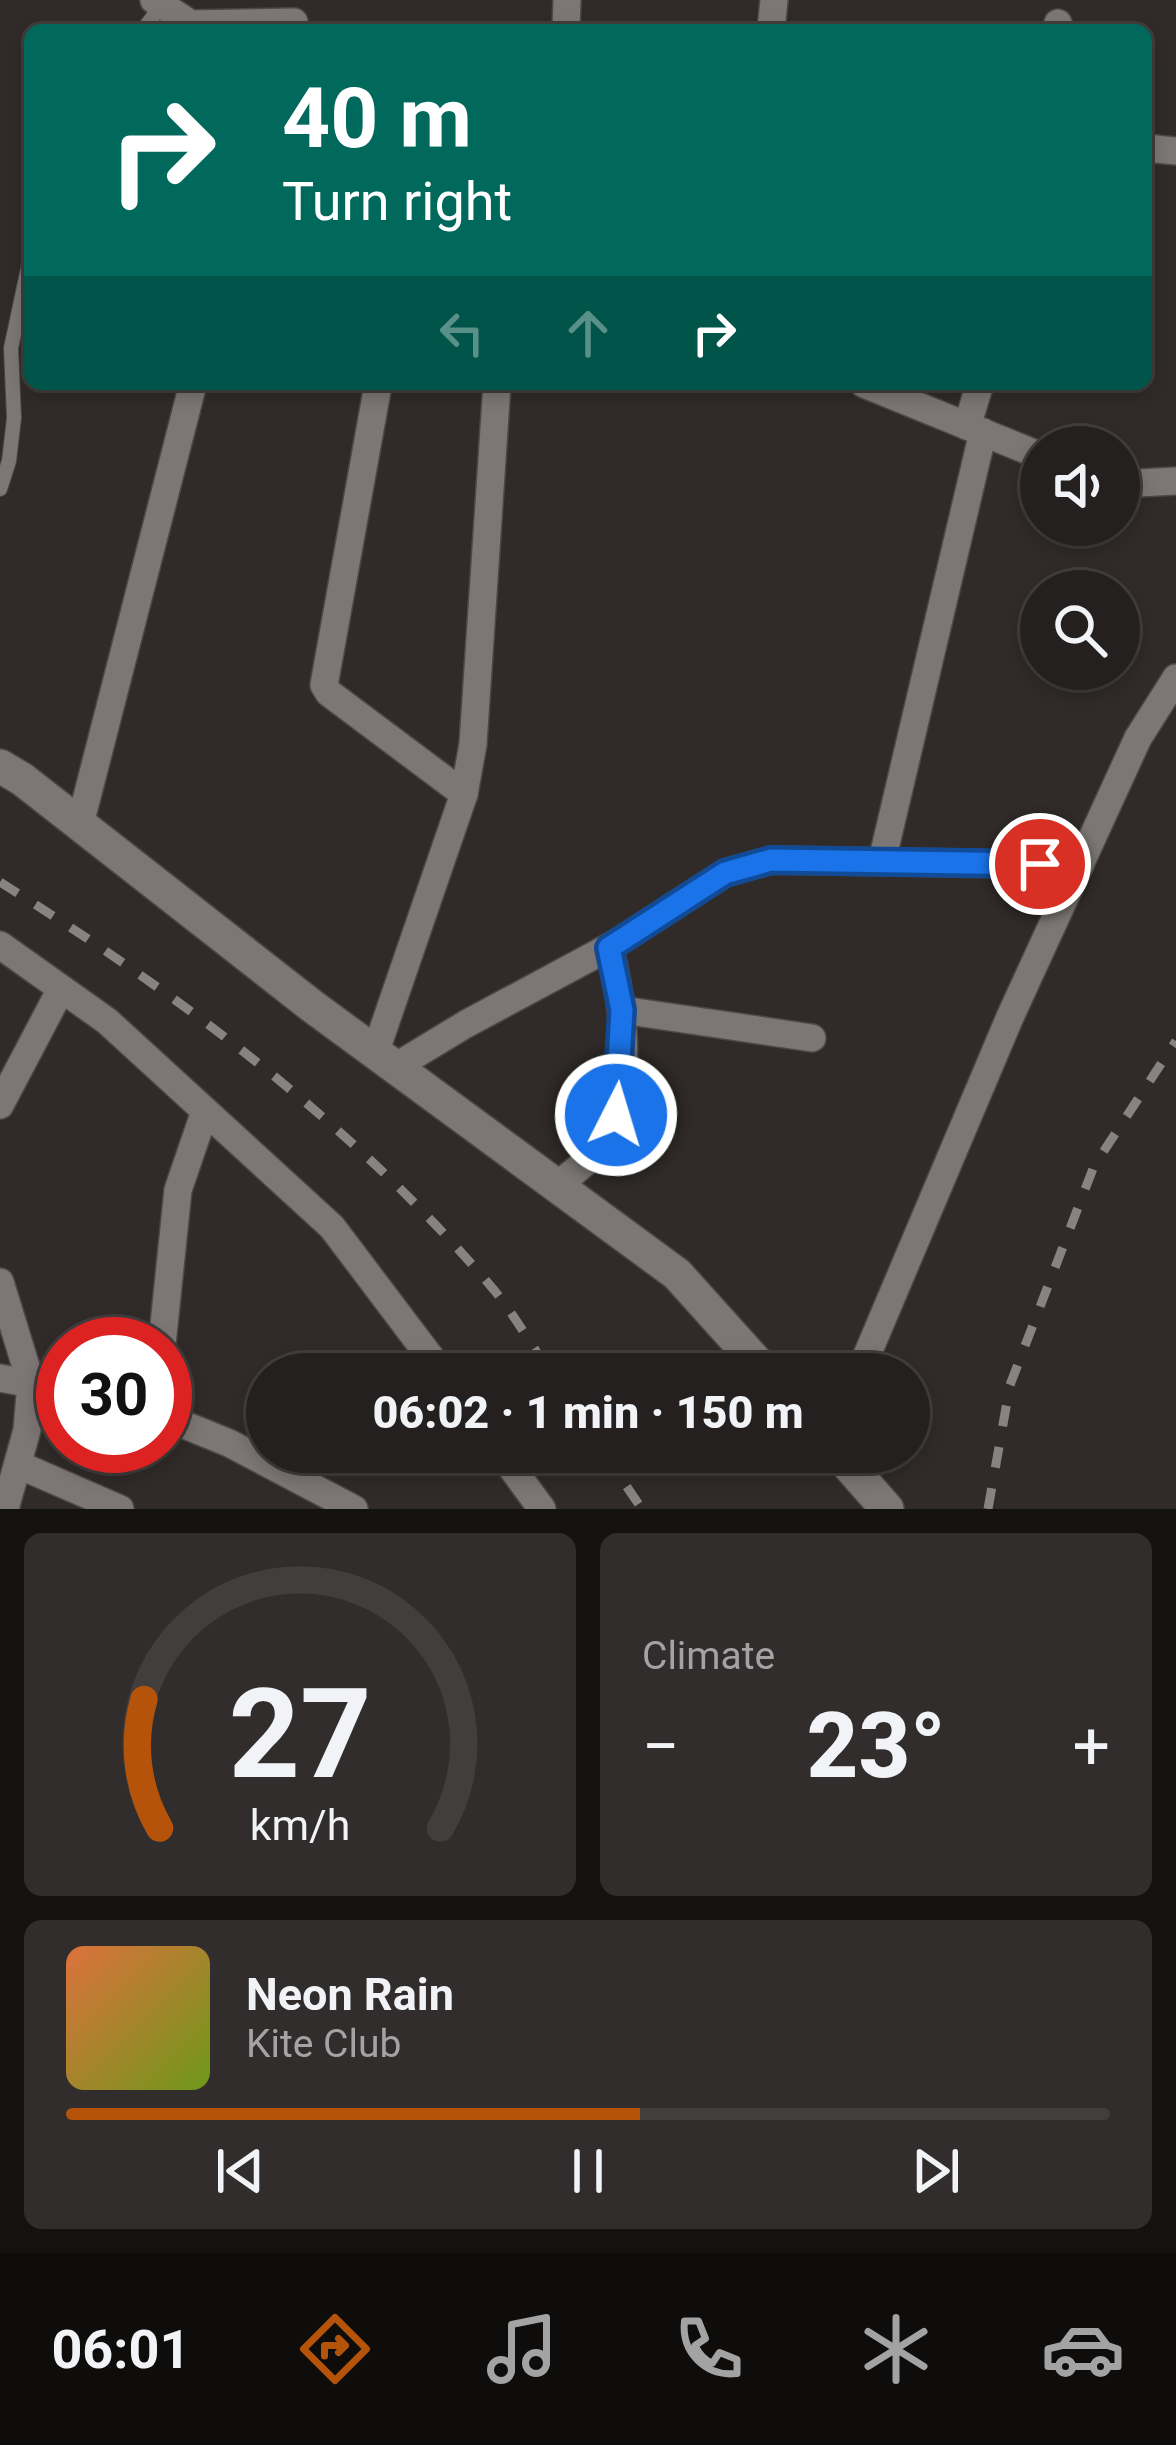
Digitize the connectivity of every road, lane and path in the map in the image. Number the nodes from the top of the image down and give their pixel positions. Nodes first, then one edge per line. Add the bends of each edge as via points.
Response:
1 (158, 3) edge
2 (190, 24) edge
3 (225, 24) edge
4 (294, 24) edge
5 (24, 287) edge
6 (191, 390) edge
7 (377, 390) edge
8 (497, 390) edge
9 (879, 390) edge
10 (979, 390) edge
11 (975, 429) junction
12 (1020, 447) edge
13 (1176, 481) edge
14 (1140, 483) edge
15 (0, 489) edge
16 (1176, 678) edge
17 (0, 766) edge
18 (464, 794) junction
19 (80, 824) junction
20 (882, 861) junction
21 (1080, 865) junction
22 (0, 945) edge
23 (609, 948) junction
24 (62, 989) junction
25 (622, 1010) junction
26 (812, 1038) dead end
27 (385, 1060) junction
28 (0, 1105) edge
29 (205, 1111) junction
30 (557, 1186) junction
31 (0, 1282) edge
32 (165, 1317) edge
33 (427, 1353) edge
34 (748, 1353) edge
35 (868, 1353) edge
36 (0, 1378) edge
37 (31, 1383) junction
38 (36, 1384) edge
39 (192, 1428) edge
40 (19, 1465) junction
41 (515, 1473) edge
42 (855, 1473) edge
43 (5, 1509) edge
44 (120, 1509) edge
45 (354, 1509) edge
46 (542, 1509) edge
47 (887, 1509) edge

1 - 2 street
3 - 4 street
5 - 15 lane
6 - 19 street
7 - 18 street via 324,685
8 - 18 street
9 - 11 street
10 - 11 street
11 - 12 street
11 - 20 street
13 - 14 street
16 - 21 street via 1138,738
17 - 19 street
18 - 27 street
19 - 27 street
20 - 21 street
20 - 23 street via 771,860 725,873
21 - 35 street
22 - 24 street
23 - 25 street
23 - 27 street
24 - 28 street
24 - 29 street
25 - 26 street
25 - 30 street via 620,1092 609,1136
27 - 30 street
29 - 32 street via 178,1190
29 - 33 street via 332,1227
30 - 34 street via 677,1274
31 - 37 street
36 - 37 street
37 - 38 street
37 - 40 street
39 - 45 street
40 - 43 street
40 - 44 street
41 - 46 street
42 - 47 street

